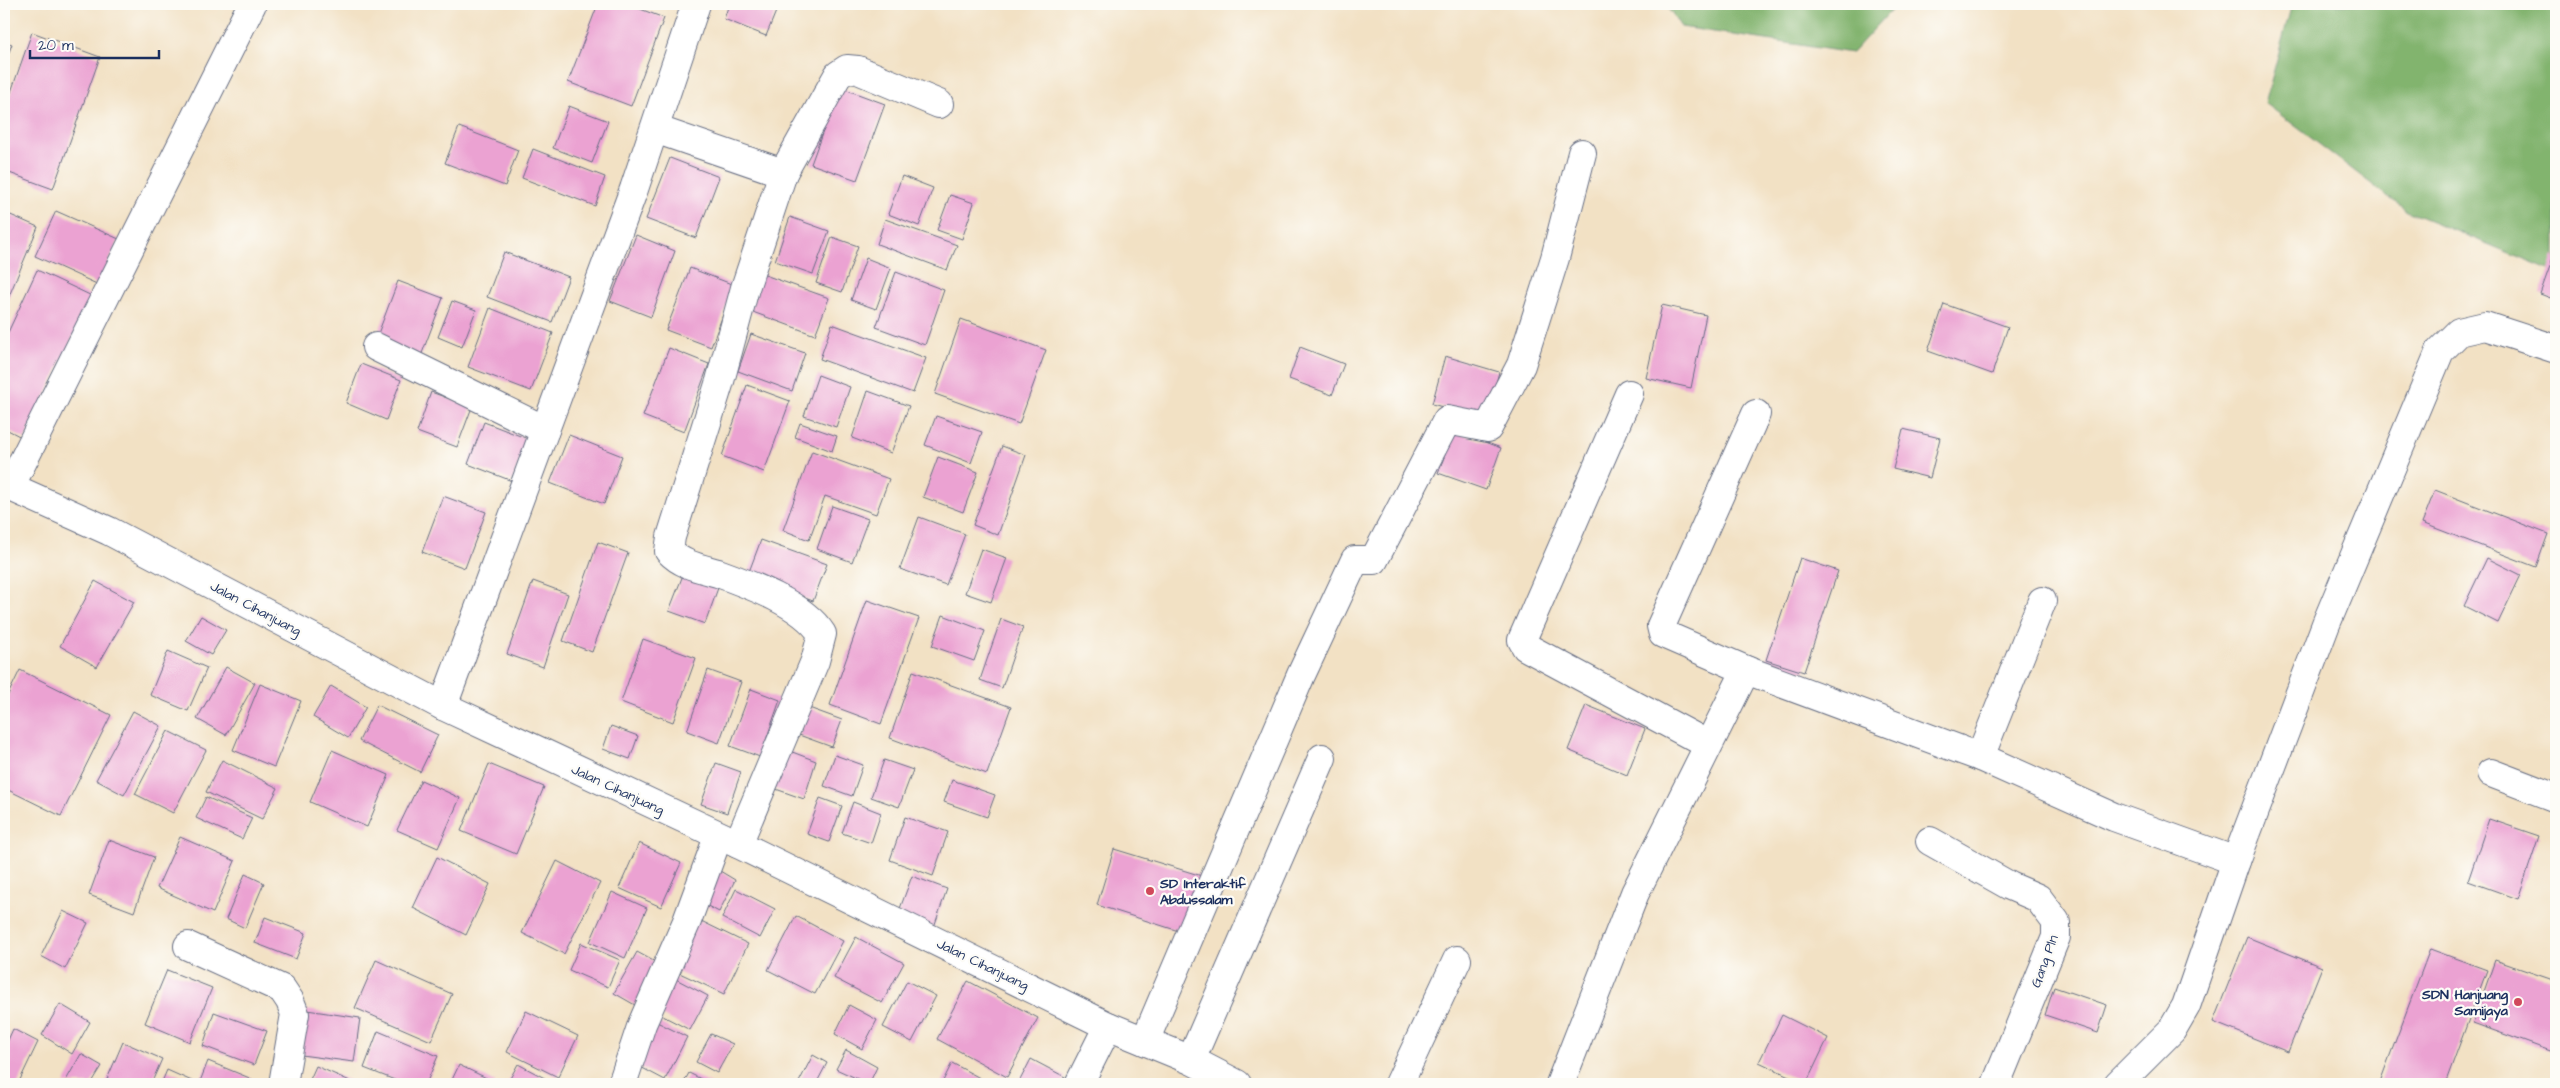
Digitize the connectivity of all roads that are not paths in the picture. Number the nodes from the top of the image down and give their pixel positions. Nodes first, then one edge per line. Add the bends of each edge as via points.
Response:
1 (252, 4) edge
2 (696, 4) edge
3 (939, 104) dead end
4 (655, 129) junction
5 (1582, 153) dead end
6 (783, 173) junction
7 (376, 347) dead end
8 (2556, 349) edge
9 (1629, 394) dead end
10 (1756, 414) dead end
11 (545, 430) junction
12 (7, 485) edge
13 (2042, 601) dead end
14 (1746, 670) junction
15 (443, 706) junction
16 (1707, 744) junction
17 (1980, 756) junction
18 (1322, 758) dead end
19 (2491, 773) dead end
20 (2556, 798) edge
21 (728, 840) junction
22 (1930, 842) dead end
23 (2236, 861) junction
24 (188, 946) dead end
25 (1457, 960) dead end
26 (1108, 1026) junction
27 (1145, 1040) junction
28 (1191, 1060) junction
29 (283, 1084) edge
30 (622, 1084) edge
31 (1079, 1084) edge
32 (1238, 1084) edge
33 (1399, 1084) edge
34 (1560, 1084) edge
35 (1996, 1084) edge
36 (2118, 1084) edge

1 - 12 street
2 - 4 street
3 - 6 street via 858,70 847,69 838,75
4 - 6 street
4 - 11 street
5 - 27 street via 1555,258 1521,365 1488,428 1447,420 1374,560 1355,560 1298,683
6 - 21 street via 745,288 669,551 678,560 745,582 802,612 815,622 822,634 815,661
7 - 11 street
8 - 23 street via 2485,326 2459,332 2440,351 2326,624
9 - 16 street via 1522,640 1526,647
10 - 14 street via 1661,626 1663,634
11 - 15 street
12 - 15 street, Jalan Cihanjuang via 109,531
13 - 17 street
14 - 16 street
14 - 17 street
15 - 21 street, Jalan Cihanjuang
16 - 34 street via 1635,893
17 - 23 street via 2114,817
18 - 28 street
19 - 20 street
21 - 26 street, Jalan Cihanjuang
21 - 30 street via 687,921 642,1024
22 - 35 street, Gang Pln via 2038,898 2056,922 2056,937
23 - 36 street via 2186,1006 2172,1030
24 - 29 street via 282,989 295,1014
25 - 33 street
26 - 27 street, Jalan Cihanjuang
26 - 31 street
27 - 28 street, Jalan Cihanjuang
28 - 32 street, Jalan Cihanjuang

